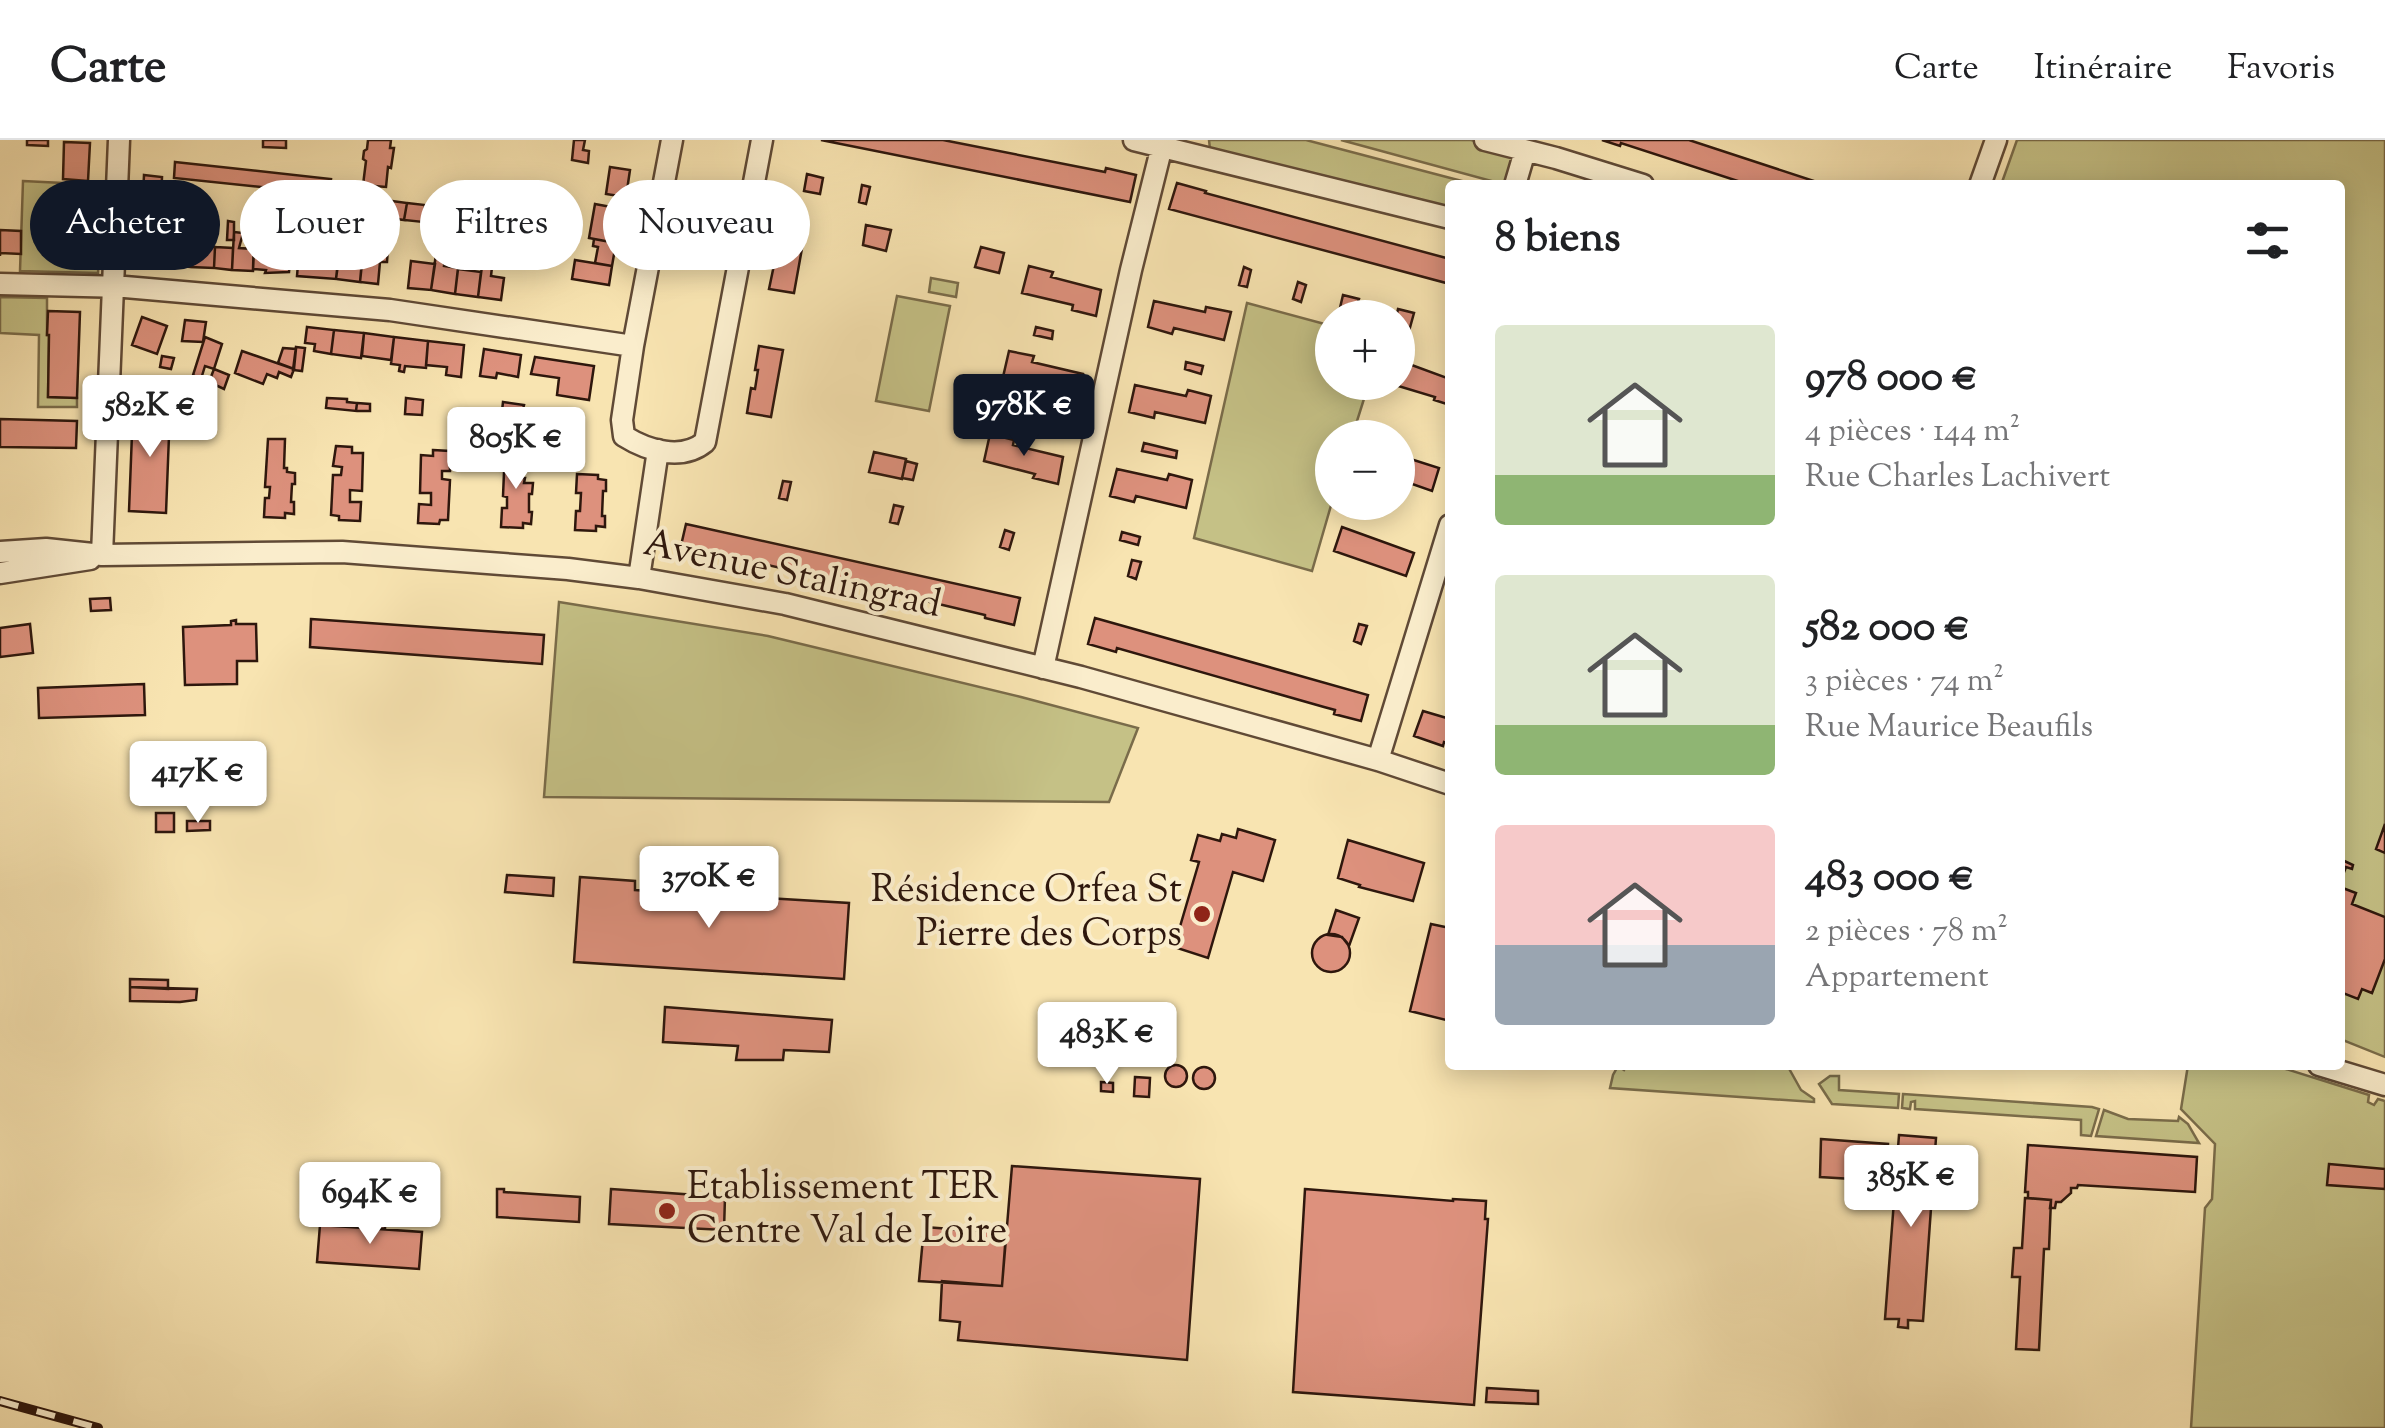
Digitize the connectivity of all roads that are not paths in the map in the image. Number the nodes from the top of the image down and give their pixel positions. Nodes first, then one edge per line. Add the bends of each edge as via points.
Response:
1 (118, 140) edge
2 (672, 140) edge
3 (762, 140) edge
4 (1134, 140) edge
5 (1485, 140) edge
6 (1996, 140) edge
7 (1162, 146) junction
8 (1199, 147) edge
9 (1559, 149) edge
10 (1525, 151) junction
11 (1593, 178) edge
12 (1516, 180) edge
13 (1982, 180) edge
14 (1445, 217) edge
15 (0, 284) edge
16 (112, 287) junction
17 (633, 346) junction
18 (658, 450) junction
19 (1445, 541) edge
20 (0, 552) edge
21 (102, 556) junction
22 (0, 573) edge
23 (639, 578) junction
24 (1043, 668) junction
25 (1378, 760) junction
26 (1445, 782) edge
27 (2336, 1070) edge
28 (2385, 1084) edge

1 - 16 street
2 - 17 street
3 - 18 street via 706,442 695,451
4 - 7 street
5 - 10 street
6 - 13 street
7 - 8 street
7 - 24 street
8 - 14 street
9 - 10 street
9 - 11 street
10 - 12 street
15 - 16 street
16 - 17 street via 390,310
16 - 21 street
17 - 18 street via 624,436
18 - 23 street
19 - 25 street
20 - 21 street, Avenue Stalingrad
21 - 22 street, Avenue Stalingrad
21 - 23 street, Avenue Stalingrad via 342,552
23 - 24 street, Avenue Stalingrad via 785,604
24 - 25 street, Avenue Stalingrad
25 - 26 street, Avenue Stalingrad
27 - 28 street

